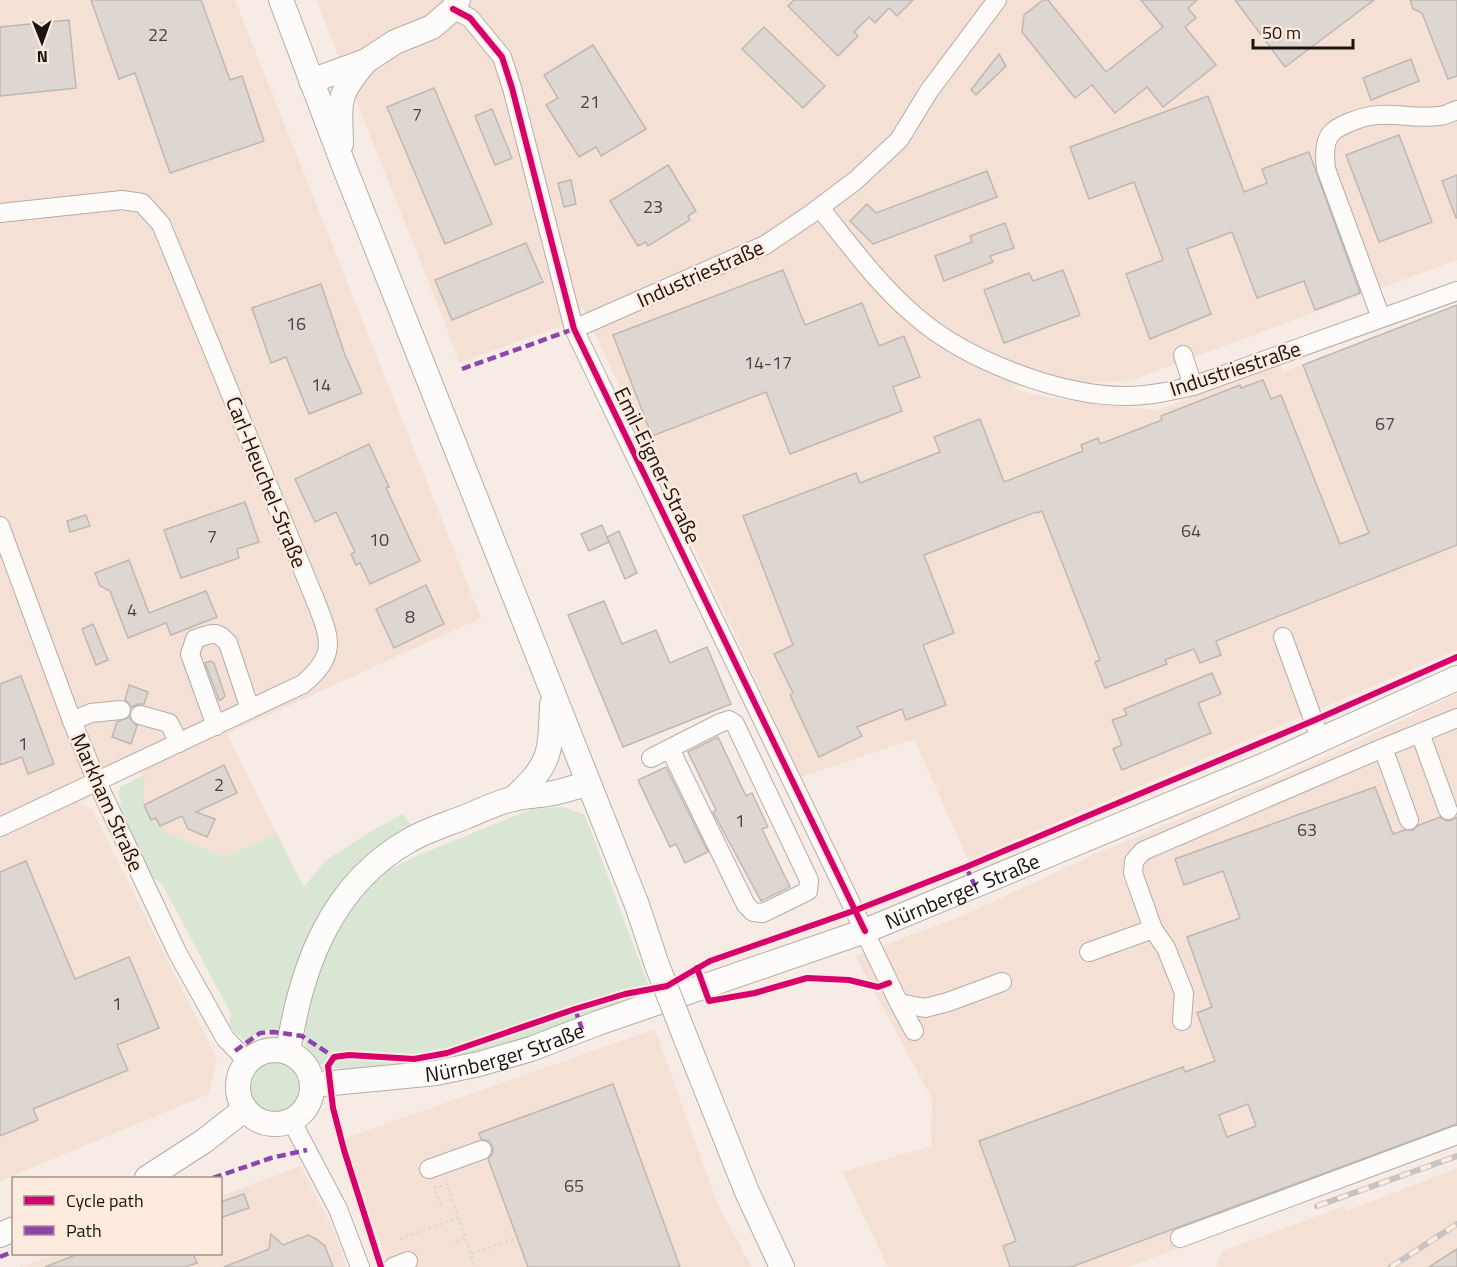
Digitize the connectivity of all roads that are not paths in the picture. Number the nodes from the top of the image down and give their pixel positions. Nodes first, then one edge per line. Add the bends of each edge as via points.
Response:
1 (281, 0) edge
2 (997, 0) edge
3 (456, 5) edge
4 (395, 42) junction
5 (366, 62) junction
6 (309, 74) junction
7 (1457, 110) edge
8 (342, 161) junction
9 (820, 208) junction
10 (0, 213) edge
11 (1457, 291) edge
12 (1381, 318) junction
13 (574, 329) junction
14 (1183, 355) dead end
15 (1193, 386) junction
16 (1, 531) edge
17 (1282, 637) dead end
18 (1457, 678) edge
19 (552, 697) junction
20 (250, 709) junction
21 (121, 710) dead end
22 (140, 715) dead end
23 (1457, 718) edge
24 (72, 721) junction
25 (216, 726) junction
26 (1420, 733) junction
27 (1321, 741) junction
28 (179, 742) junction
29 (1383, 748) junction
30 (670, 749) junction
31 (651, 758) dead end
32 (584, 775) junction
33 (97, 782) junction
34 (798, 790) junction
35 (521, 791) junction
36 (772, 803) junction
37 (1448, 810) dead end
38 (1409, 820) dead end
39 (0, 827) edge
40 (1153, 929) junction
41 (865, 931) junction
42 (1089, 952) dead end
43 (1002, 982) dead end
44 (899, 1003) junction
45 (1182, 1021) dead end
46 (914, 1031) dead end
47 (288, 1052) junction
48 (248, 1062) junction
49 (312, 1085) junction
50 (245, 1109) junction
51 (291, 1120) junction
52 (1457, 1135) edge
53 (482, 1150) dead end
54 (429, 1169) dead end
55 (150, 1177) edge
56 (1180, 1238) dead end
57 (360, 1267) edge
58 (782, 1267) edge

1 - 6 main road
2 - 9 street, Industriestraße via 929,91 899,140
3 - 4 main road, Emil-Eigner-Straße via 432,27
3 - 13 street, Emil-Eigner-Straße via 502,57
4 - 5 main road, Emil-Eigner-Straße
4 - 6 main road, Emil-Eigner-Straße via 360,49
5 - 6 main road, Emil-Eigner-Straße
5 - 8 main road, Emil-Eigner-Straße via 342,93
6 - 8 main road
7 - 12 street via 1442,116 1364,116 1335,129 1327,140 1326,169
8 - 19 main road
9 - 13 street, Industriestraße via 765,245
9 - 15 street, Industriestraße via 881,283 913,315 955,345 1000,367 1046,383 1093,393 1150,395
10 - 20 street, Carl-Heuchel-Straße via 122,200 142,203 161,224 327,631 328,652 319,670 303,684
11 - 12 street, Industriestraße
12 - 15 street, Industriestraße
13 - 34 street, Emil-Eigner-Straße
14 - 15 street
16 - 24 street, Markham Straße
17 - 27 street
18 - 27 main road, Nürnberger Straße
19 - 32 main road
19 - 35 main road via 548,756
20 - 25 street, Carl-Heuchel-Straße
20 - 25 street via 228,644 221,635 212,633 195,639 190,654
21 - 24 street via 91,713
22 - 28 street via 169,723
23 - 26 street
24 - 33 street, Markham Straße
25 - 28 street, Carl-Heuchel-Straße
26 - 29 street
26 - 37 street
27 - 41 main road, Nürnberger Straße
28 - 33 street, Carl-Heuchel-Straße
29 - 38 street
29 - 40 street via 1143,851 1134,861 1133,873
30 - 31 street
30 - 36 street via 729,720 735,724
30 - 36 street via 746,905 753,912 763,913 808,891 808,880
32 - 35 main road
32 - 58 main road, bridge via 734,1162
33 - 39 street, Carl-Heuchel-Straße
33 - 48 street, Markham Straße via 177,952 225,1038
34 - 36 street
34 - 41 street, Emil-Eigner-Straße
35 - 47 main road via 411,839 384,857 353,886 319,938 296,1009
40 - 42 street
40 - 45 street via 1166,948 1184,993
41 - 44 street, Emil-Eigner-Straße
41 - 49 main road, Nürnberger Straße via 479,1064 425,1075
43 - 44 street via 926,1008
44 - 46 street, Emil-Eigner-Straße
47 - 48 main road via 266,1051
47 - 49 main road via 305,1065
48 - 50 main road via 238,1085
49 - 51 main road via 307,1106
50 - 51 main road via 266,1123
50 - 55 main road
51 - 57 street via 338,1209
52 - 56 street
53 - 54 street

